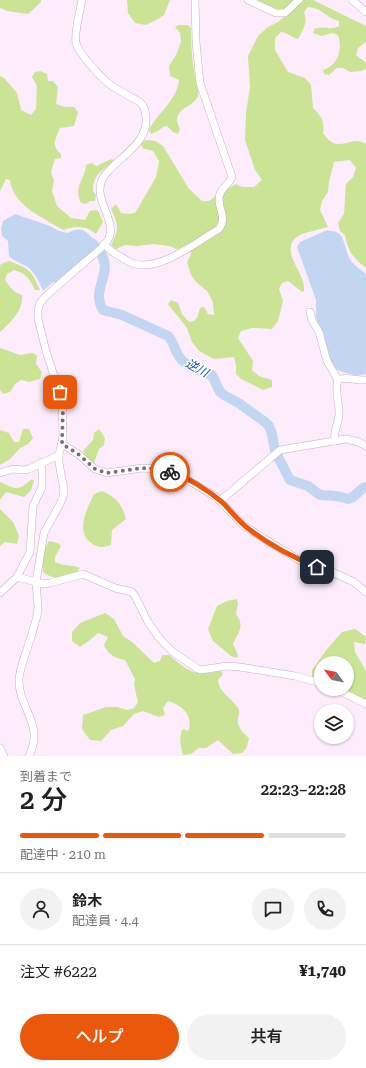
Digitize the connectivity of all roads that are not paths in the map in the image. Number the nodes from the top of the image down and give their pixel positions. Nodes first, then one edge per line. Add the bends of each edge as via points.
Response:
1 (82, 0) edge
2 (195, 0) edge
3 (248, 0) edge
4 (299, 0) edge
5 (352, 0) edge
6 (366, 12) edge
7 (101, 247) junction
8 (310, 312) dead end
9 (338, 380) junction
10 (366, 380) edge
11 (335, 441) junction
12 (62, 444) junction
13 (366, 446) edge
14 (59, 455) junction
15 (42, 462) junction
16 (0, 473) edge
17 (220, 501) junction
18 (17, 577) junction
19 (36, 582) junction
20 (366, 592) edge
21 (0, 593) edge
22 (314, 681) edge
23 (350, 696) edge
24 (366, 704) edge
25 (0, 748) edge
26 (4, 756) edge
27 (29, 756) edge

1 - 7 street via 76,34 80,52 111,86 140,102 145,110 146,124 142,136 108,171 100,185 111,232 109,239
2 - 7 street via 200,83 232,177 222,189 219,199 224,220 219,229 187,249 159,262 136,264
3 - 4 street via 276,13 285,13
5 - 6 street
7 - 12 street via 45,297 38,310 39,326 62,400
8 - 9 street via 327,361
9 - 10 street
9 - 11 street via 336,384 339,416 335,428
11 - 13 street via 352,440
11 - 17 street via 280,450
12 - 14 street
12 - 17 street via 102,472 113,473 142,468 175,473
14 - 15 street
14 - 19 street via 63,497 44,533
15 - 16 street via 29,469 13,469
15 - 18 street via 42,487 33,506 30,552
17 - 20 street via 243,525 274,545 301,561 354,582
18 - 19 street
18 - 21 street
19 - 22 street via 50,583 83,574 115,588 132,592 159,638 173,652 198,669 240,667
19 - 27 street via 38,607 19,679 34,732
23 - 24 street
25 - 26 street

